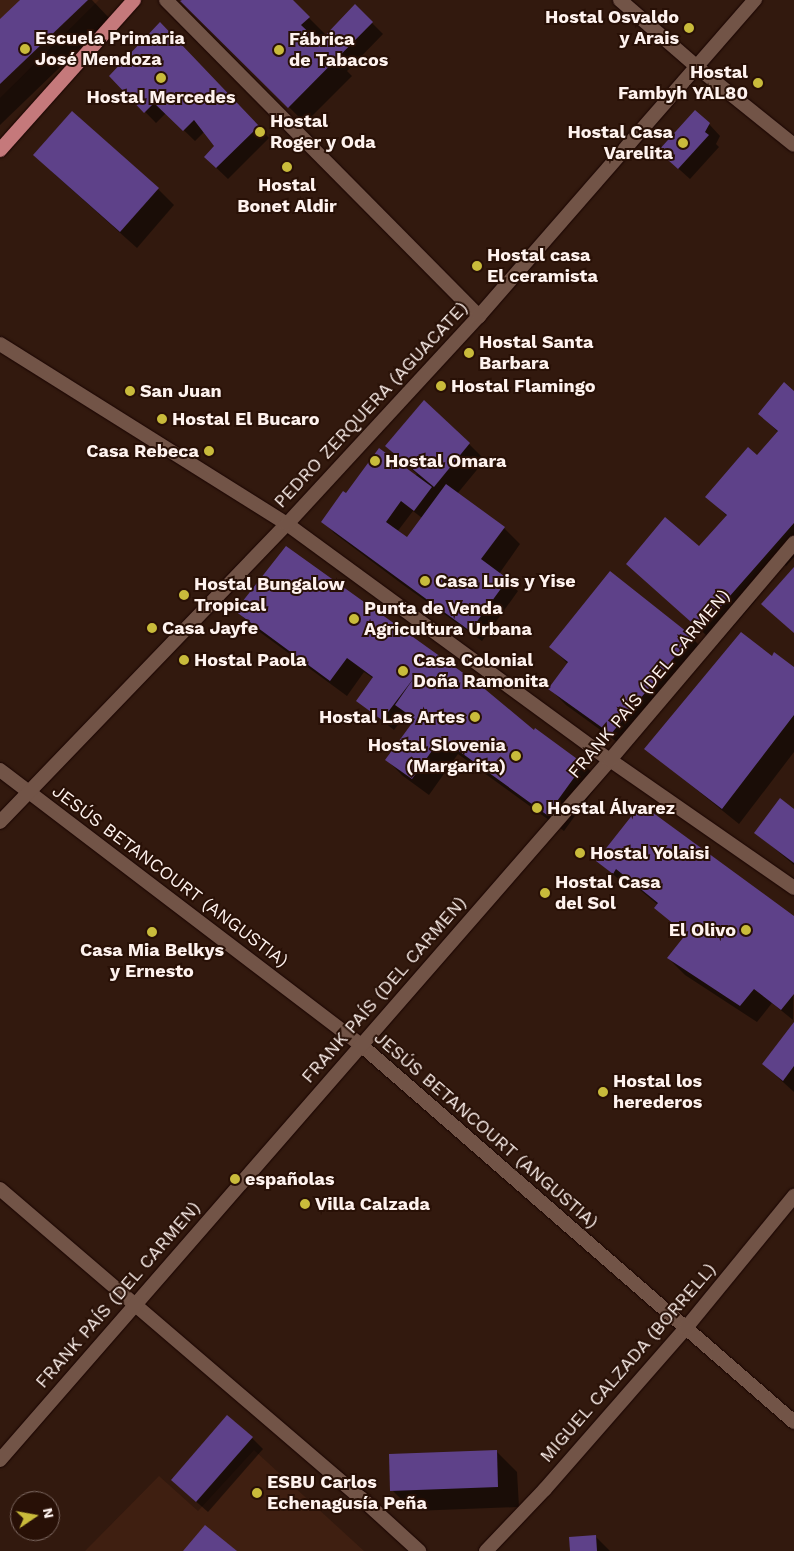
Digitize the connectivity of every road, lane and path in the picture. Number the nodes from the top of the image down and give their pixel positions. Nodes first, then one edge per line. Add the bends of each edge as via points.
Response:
1 (134, 0) edge
2 (166, 0) edge
3 (620, 0) edge
4 (755, 0) edge
5 (697, 67) junction
6 (794, 145) edge
7 (0, 150) edge
8 (478, 316) junction
9 (0, 344) edge
10 (287, 524) junction
11 (794, 543) edge
12 (610, 760) junction
13 (0, 770) edge
14 (29, 791) junction
15 (0, 822) edge
16 (794, 888) edge
17 (361, 1045) junction
18 (0, 1189) edge
19 (794, 1196) edge
20 (135, 1304) junction
21 (686, 1328) junction
22 (794, 1422) edge
23 (0, 1460) edge
24 (419, 1551) edge
25 (486, 1551) edge

1 - 7 main road
2 - 8 street
3 - 5 street
4 - 5 street, PEDRO ZERQUERA (AGUACATE)
5 - 6 street
5 - 8 street, PEDRO ZERQUERA (AGUACATE)
8 - 10 street, PEDRO ZERQUERA (AGUACATE)
9 - 10 street
10 - 12 street
10 - 14 street, PEDRO ZERQUERA (AGUACATE)
11 - 12 street, FRANK PAÍS (DEL CARMEN)
12 - 16 street
12 - 17 street, FRANK PAÍS (DEL CARMEN)
13 - 14 street, JESÚS BETANCOURT (ANGUSTIA)
14 - 15 street, PEDRO ZERQUERA (AGUACATE)
14 - 17 street, JESÚS BETANCOURT (ANGUSTIA)
17 - 20 street, FRANK PAÍS (DEL CARMEN)
17 - 21 street, JESÚS BETANCOURT (ANGUSTIA)
18 - 20 street
19 - 21 street, MIGUEL CALZADA (BORRELL)
20 - 23 street, FRANK PAÍS (DEL CARMEN)
20 - 24 street
21 - 22 street, JESÚS BETANCOURT (ANGUSTIA)
21 - 25 street, MIGUEL CALZADA (BORRELL) via 545,1489

